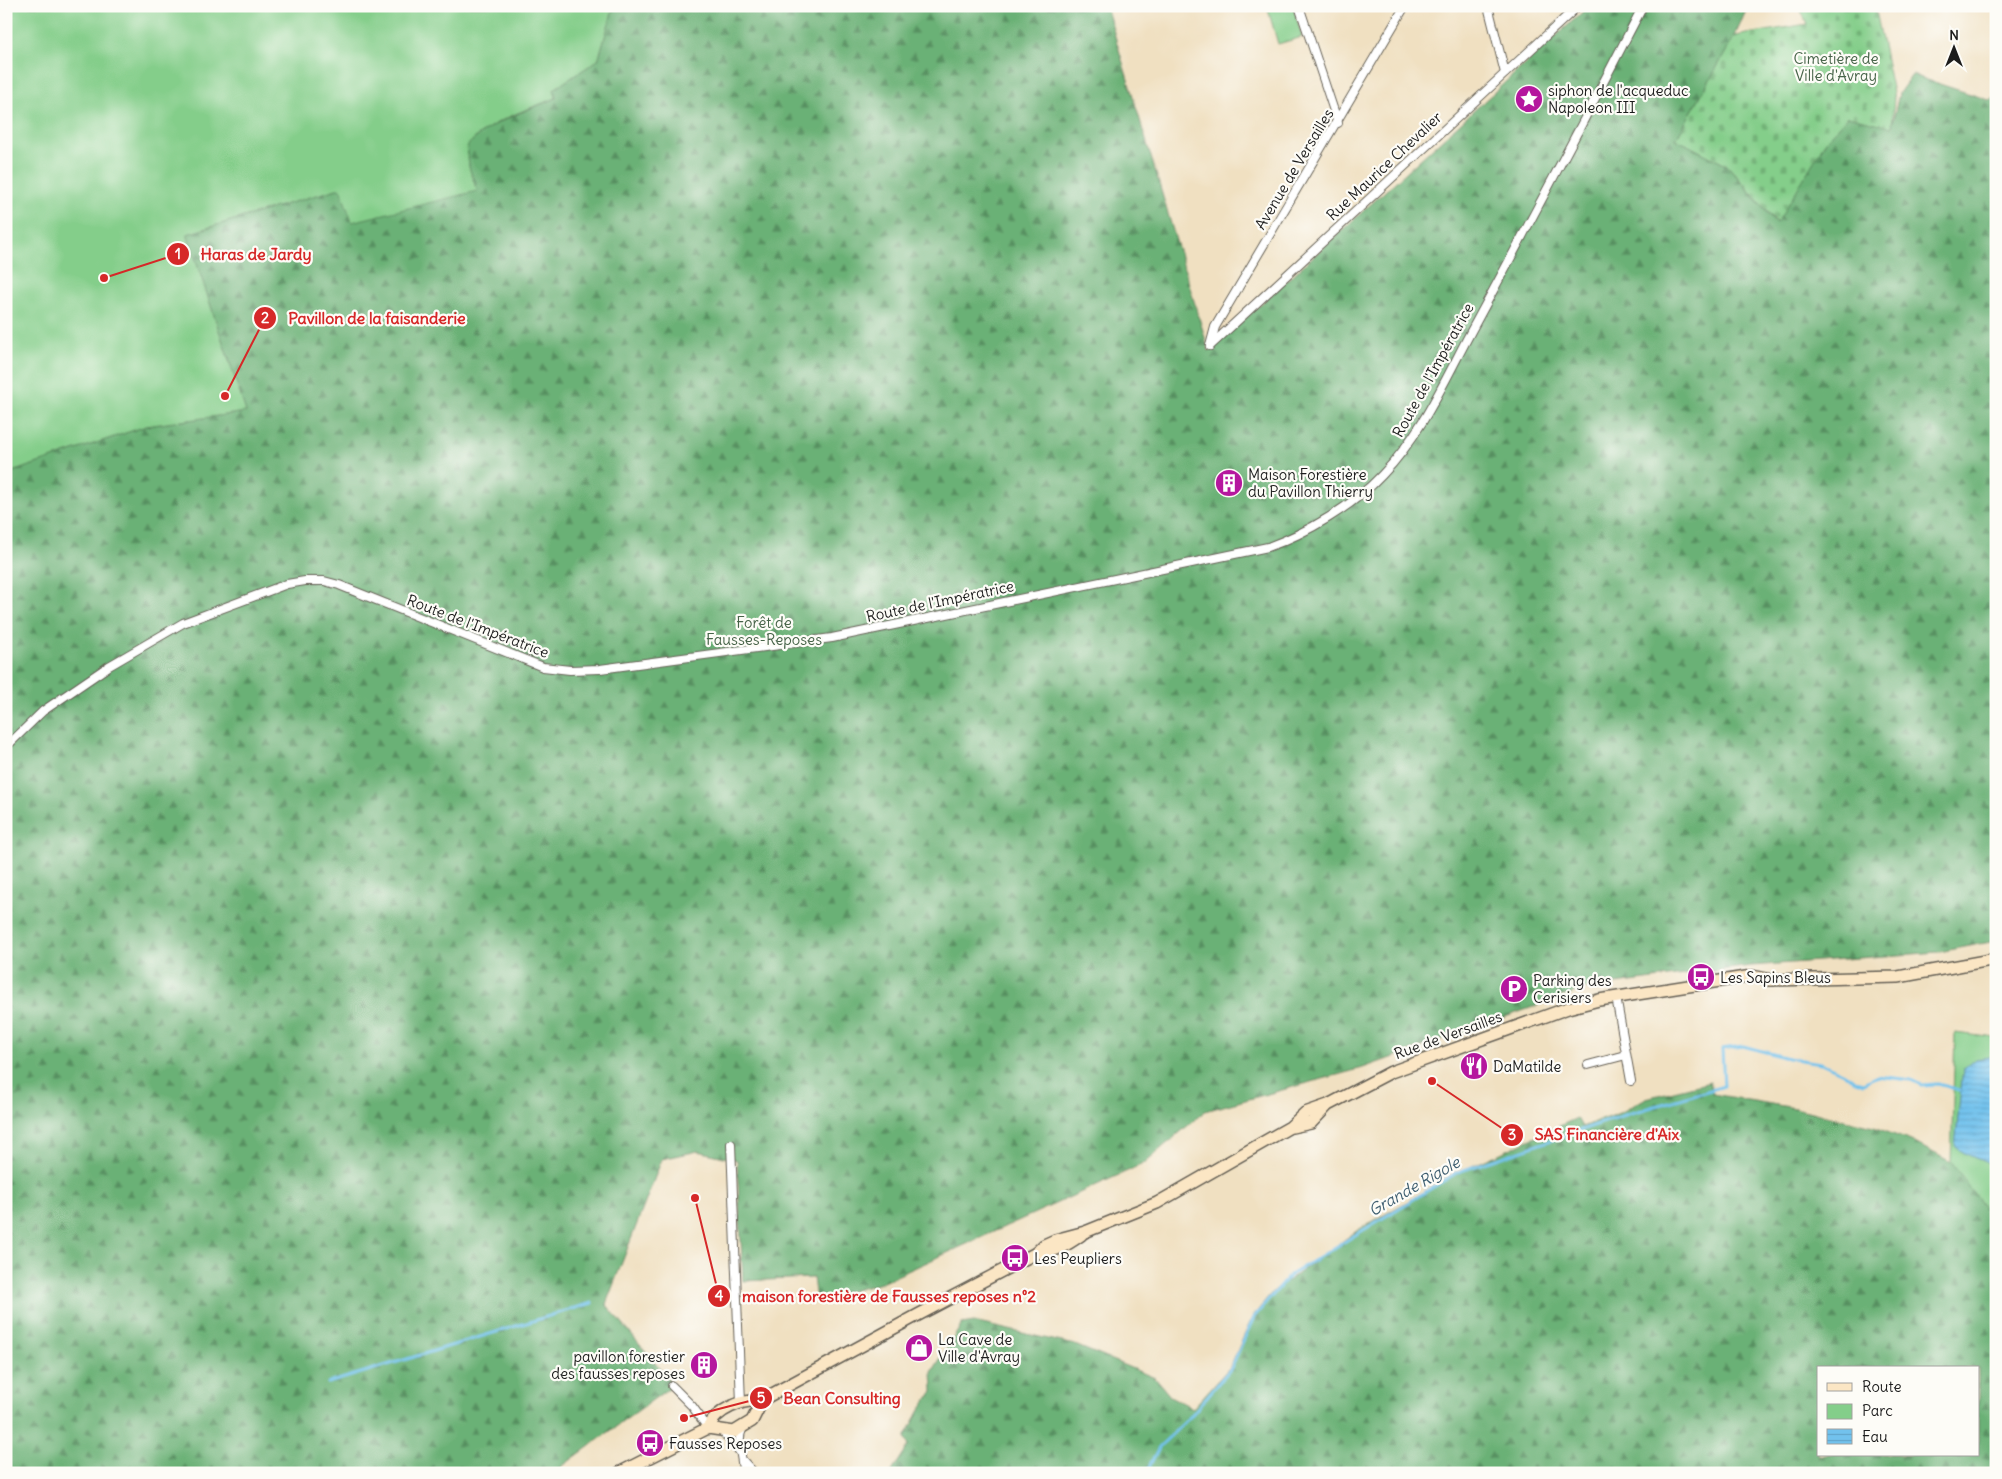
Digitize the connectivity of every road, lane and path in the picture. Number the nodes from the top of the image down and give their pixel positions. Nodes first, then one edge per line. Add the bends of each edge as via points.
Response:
1 (1299, 6) edge
2 (1406, 6) edge
3 (1488, 6) edge
4 (1578, 6) edge
5 (1643, 6) edge
6 (1505, 73) junction
7 (1338, 123) junction
8 (1210, 346) joint
9 (6, 747) edge
10 (1996, 959) edge
11 (1616, 997) junction
12 (1626, 1055) junction
13 (1588, 1065) dead end
14 (1631, 1081) dead end
15 (731, 1144) dead end
16 (672, 1386) dead end
17 (762, 1401) junction
18 (740, 1403) junction
19 (743, 1427) junction
20 (708, 1428) junction
21 (720, 1429) junction
22 (740, 1452) junction
23 (744, 1461) junction
24 (619, 1473) edge
25 (744, 1473) edge
26 (754, 1473) edge

1 - 7 street
2 - 7 street, Avenue de Versailles
3 - 6 street
4 - 6 street, Rue Maurice Chevalier
5 - 9 street, Route de l'Impératrice via 1410,442 1382,476 1353,501 1291,539 1268,547 832,638 600,669 543,667 339,585 305,581 287,584 183,623 109,666 43,711
6 - 8 street, Rue Maurice Chevalier
7 - 8 street, Avenue de Versailles via 1215,327
10 - 11 main road, Rue de Versailles via 1898,977 1772,980 1752,976
11 - 12 street
11 - 17 main road, Rue de Versailles via 1568,1008 1390,1072 1328,1105 1311,1122 1290,1127 1157,1202 1086,1232 1048,1253 1036,1253
12 - 13 street
12 - 14 street
15 - 18 street
16 - 20 street
17 - 18 main road
17 - 19 main road via 752,1421
18 - 20 main road via 715,1416
19 - 21 main road via 734,1432
19 - 22 street via 738,1436
20 - 21 main road
20 - 24 main road
21 - 22 street
22 - 23 street
23 - 25 street
23 - 26 street

